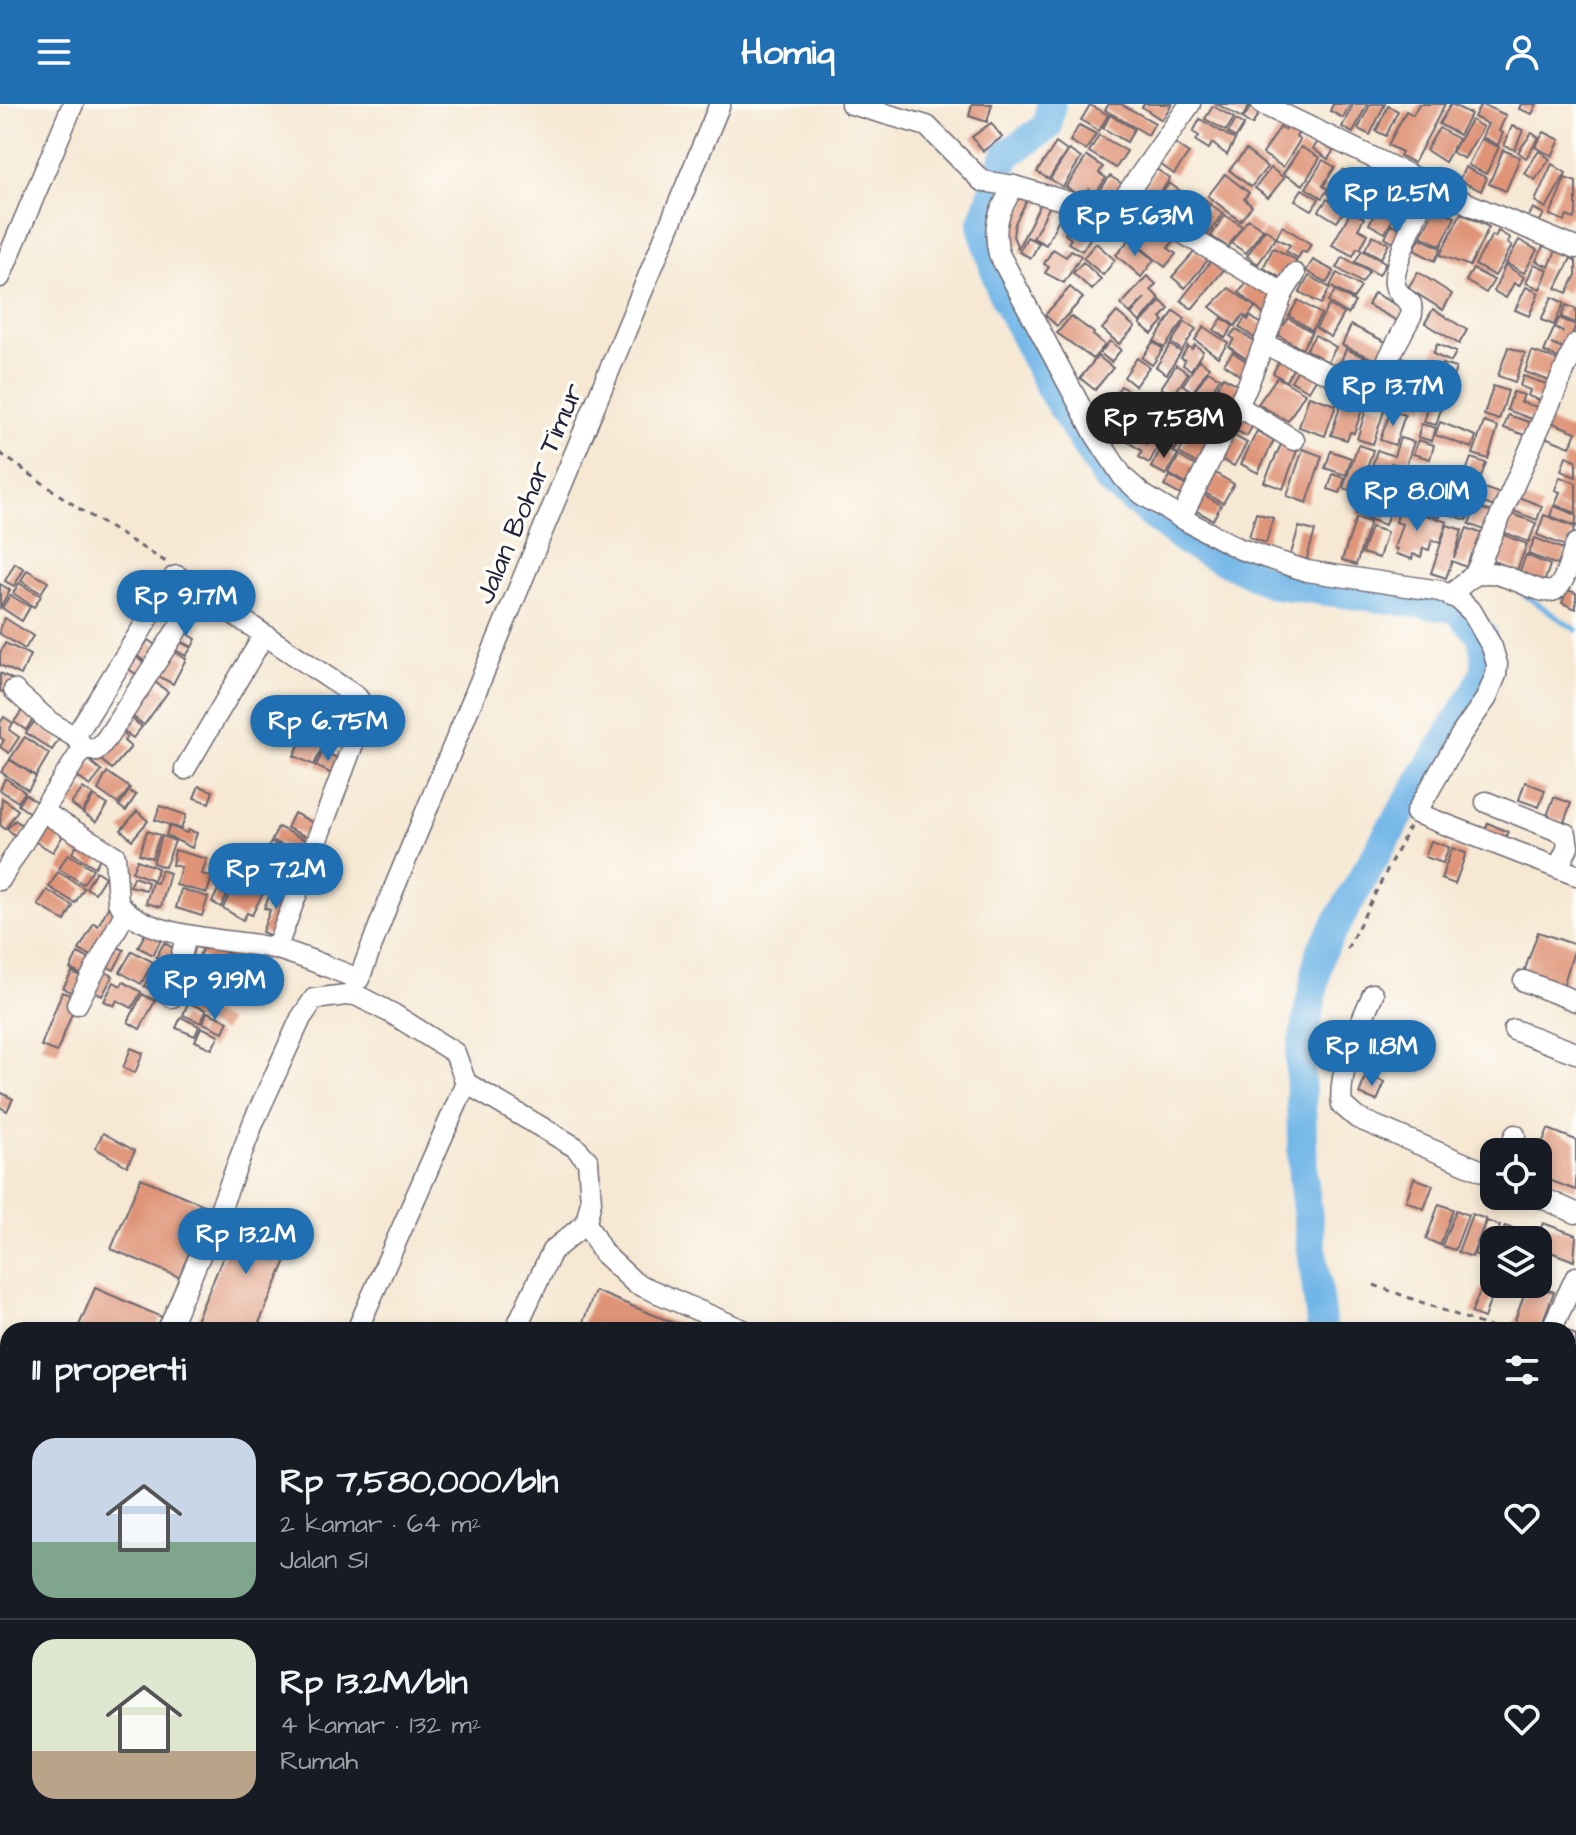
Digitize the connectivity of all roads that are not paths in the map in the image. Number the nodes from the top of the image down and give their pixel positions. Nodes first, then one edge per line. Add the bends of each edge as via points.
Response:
1 (73, 104) edge
2 (720, 104) edge
3 (851, 104) edge
4 (931, 104) edge
5 (1190, 104) edge
6 (1262, 104) edge
7 (927, 126) junction
8 (1011, 186) junction
9 (1429, 186) junction
10 (1124, 198) junction
11 (1576, 248) edge
12 (1295, 274) dead end
13 (0, 277) edge
14 (1283, 293) junction
15 (1264, 344) junction
16 (1576, 344) edge
17 (1238, 406) junction
18 (1294, 440) dead end
19 (1181, 518) junction
20 (1576, 544) edge
21 (1475, 574) junction
22 (202, 591) junction
23 (1458, 600) junction
24 (264, 635) junction
25 (14, 690) dead end
26 (80, 742) junction
27 (185, 769) dead end
28 (1486, 802) dead end
29 (42, 811) junction
30 (1567, 872) edge
31 (0, 880) edge
32 (126, 911) junction
33 (186, 936) junction
34 (276, 949) junction
35 (1524, 981) dead end
36 (357, 986) junction
37 (1373, 994) dead end
38 (172, 997) dead end
39 (1576, 1001) edge
40 (77, 1004) dead end
41 (1514, 1030) dead end
42 (1576, 1053) edge
43 (466, 1083) junction
44 (1480, 1170) edge
45 (1552, 1202) edge
46 (1576, 1213) edge
47 (586, 1223) junction
48 (1576, 1277) edge
49 (171, 1322) edge
50 (361, 1322) edge
51 (519, 1322) edge
52 (725, 1322) edge
53 (1555, 1322) edge

1 - 13 street
2 - 36 street, Jalan Bohar Timur
3 - 7 street
4 - 7 street
5 - 10 street
6 - 9 street
7 - 8 street via 982,181
8 - 10 street via 1099,212 1112,210
8 - 19 street via 996,223 999,254 1114,465 1142,494
9 - 11 street
9 - 15 street via 1395,273 1396,289 1411,304 1411,316 1374,386 1360,388
10 - 14 street
12 - 14 street
14 - 15 street
15 - 17 street
16 - 21 street
17 - 18 street
17 - 19 street
19 - 23 street via 1240,549 1307,571 1440,591
20 - 21 street via 1559,588 1552,592 1500,574
21 - 23 street
22 - 24 street
22 - 26 street via 107,738 96,751
22 - 26 street via 174,577
23 - 30 street via 1488,636 1496,675 1416,813
24 - 27 street
24 - 34 street via 357,697 364,713
25 - 26 street
26 - 29 street
28 - 30 street via 1566,834
29 - 31 street
29 - 32 street via 115,856 117,898
32 - 33 street
32 - 40 street
33 - 34 street
33 - 38 street
34 - 36 street
35 - 39 street
36 - 43 street via 455,1053
36 - 49 street via 314,999 307,1007
37 - 44 street via 1354,1039 1342,1105 1357,1118
41 - 42 street
43 - 47 street via 575,1147 588,1161 591,1201
43 - 50 street
45 - 46 street
47 - 51 street via 552,1251
47 - 52 street via 603,1253 635,1283
48 - 53 street

